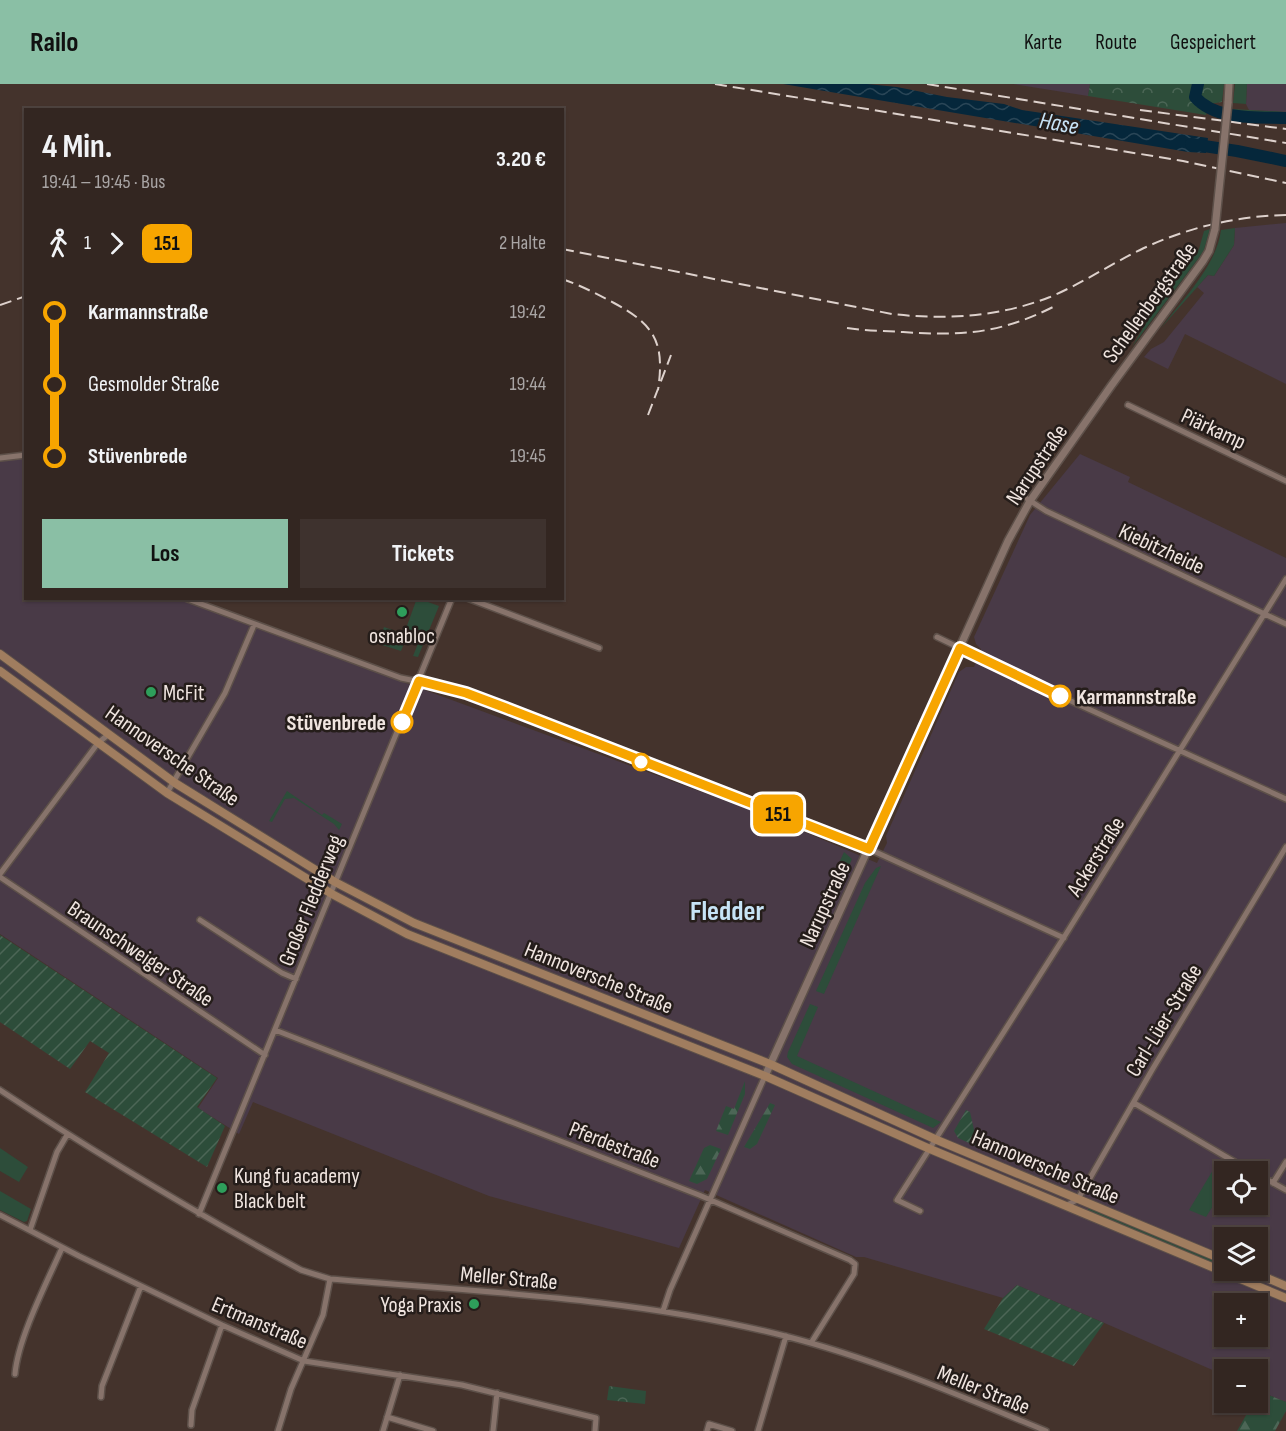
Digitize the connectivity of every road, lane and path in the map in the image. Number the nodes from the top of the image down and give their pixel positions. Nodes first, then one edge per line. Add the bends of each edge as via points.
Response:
1 (1229, 84) edge
2 (1105, 395) joint
3 (1128, 405) dead end
4 (24, 455) edge
5 (0, 458) edge
6 (1286, 481) edge
7 (1028, 500) junction
8 (1286, 579) edge
9 (190, 600) edge
10 (451, 600) edge
11 (472, 600) edge
12 (1265, 614) junction
13 (1286, 624) edge
14 (254, 625) junction
15 (937, 637) dead end
16 (599, 648) dead end
17 (960, 648) junction
18 (0, 654) edge
19 (0, 671) edge
20 (419, 681) junction
21 (110, 734) junction
22 (98, 743) junction
23 (1180, 751) junction
24 (175, 783) junction
25 (167, 793) junction
26 (1286, 799) edge
27 (1286, 847) edge
28 (869, 849) junction
29 (0, 875) edge
30 (335, 882) junction
31 (332, 894) junction
32 (200, 920) dead end
33 (1064, 938) junction
34 (296, 979) junction
35 (275, 1030) junction
36 (265, 1055) junction
37 (770, 1064) junction
38 (765, 1076) junction
39 (0, 1090) edge
40 (1134, 1103) junction
41 (67, 1135) junction
42 (937, 1140) junction
43 (930, 1149) junction
44 (1233, 1161) edge
45 (1286, 1162) edge
46 (1268, 1180) edge
47 (1273, 1183) junction
48 (1286, 1190) edge
49 (1078, 1199) junction
50 (710, 1201) junction
51 (1066, 1206) junction
52 (920, 1211) dead end
53 (199, 1214) junction
54 (0, 1215) edge
55 (30, 1230) junction
56 (62, 1248) junction
57 (1214, 1256) edge
58 (1268, 1278) edge
59 (330, 1279) junction
60 (141, 1286) junction
61 (1286, 1286) edge
62 (1286, 1298) edge
63 (663, 1311) junction
64 (222, 1324) junction
65 (786, 1336) junction
66 (811, 1343) junction
67 (304, 1360) junction
68 (15, 1374) dead end
69 (400, 1375) junction
70 (497, 1393) junction
71 (101, 1396) dead end
72 (387, 1417) junction
73 (191, 1425) dead end
74 (278, 1431) edge
75 (383, 1431) edge
76 (433, 1431) edge
77 (493, 1431) edge
78 (595, 1431) edge
79 (707, 1431) edge
80 (732, 1431) edge
81 (758, 1431) edge
82 (1046, 1431) edge

1 - 2 street, Schellenbergstraße, bridge via 1215,229 1209,251
2 - 7 street, Narupstraße
3 - 6 street, Piärkamp
4 - 5 street
7 - 12 street, Kiebitzheide
7 - 17 street, Narupstraße
8 - 12 street, Ackerstraße
9 - 14 street
10 - 20 street, Großer Fledderweg
11 - 16 street
12 - 13 street, Kiebitzheide
12 - 23 street, Ackerstraße
14 - 20 street
14 - 24 street via 225,693
15 - 17 street
17 - 23 street
17 - 28 street, Narupstraße
18 - 21 main road, Hannoversche Straße
19 - 22 main road, Hannoversche Straße
20 - 28 street via 498,705
20 - 30 street, Großer Fledderweg
21 - 22 street
21 - 24 main road, Hannoversche Straße
22 - 25 main road, Hannoversche Straße
22 - 29 street
23 - 26 street
23 - 33 street, Ackerstraße
24 - 25 street
24 - 30 main road, Hannoversche Straße
25 - 31 main road, Hannoversche Straße
27 - 40 street, Carl-Lüer-Straße
28 - 33 street
28 - 37 street, Narupstraße
29 - 36 street, Braunschweiger Straße
30 - 31 street, Großer Fledderweg
30 - 37 main road, Hannoversche Straße via 414,923
31 - 34 street, Großer Fledderweg
31 - 38 main road, Hannoversche Straße via 407,934
32 - 34 street
33 - 42 street, Ackerstraße
34 - 35 street, Großer Fledderweg
35 - 36 street, Großer Fledderweg
35 - 50 street, Pferdestraße
36 - 53 street, Großer Fledderweg
37 - 38 street, Narupstraße
37 - 42 main road, Hannoversche Straße
38 - 43 main road, Hannoversche Straße
38 - 50 street, Narupstraße
39 - 41 street, Meller Straße
40 - 44 street
40 - 49 street, Carl-Lüer-Straße
41 - 53 street, Meller Straße
41 - 55 street via 57,1152
42 - 43 street, Ackerstraße
42 - 49 main road, Hannoversche Straße
43 - 51 main road, Hannoversche Straße
43 - 52 street via 897,1200
45 - 47 street
46 - 47 street
47 - 48 street
49 - 51 street, Carl-Lüer-Straße
49 - 57 main road, Hannoversche Straße
50 - 63 street, Narupstraße
50 - 66 street, Pferdestraße via 855,1264 854,1274
51 - 62 main road, Hannoversche Straße
53 - 59 street, Meller Straße via 301,1270
54 - 55 street, Ertmanstraße
55 - 56 street, Ertmanstraße
56 - 60 street, Ertmanstraße
56 - 68 street via 33,1316
58 - 61 main road
59 - 63 street, Meller Straße
59 - 67 street via 323,1315
60 - 64 street, Ertmanstraße
60 - 71 street
63 - 65 street, Meller Straße
64 - 67 street, Ertmanstraße
64 - 73 street via 192,1410
65 - 66 street, Meller Straße
65 - 81 street
66 - 82 street, Meller Straße via 896,1371
67 - 69 street, Ertmanstraße
67 - 74 street
69 - 70 street, Ertmanstraße
69 - 72 street
70 - 77 street
70 - 78 street, Ertmanstraße via 596,1418
72 - 75 street
72 - 76 street
79 - 80 street via 709,1424

